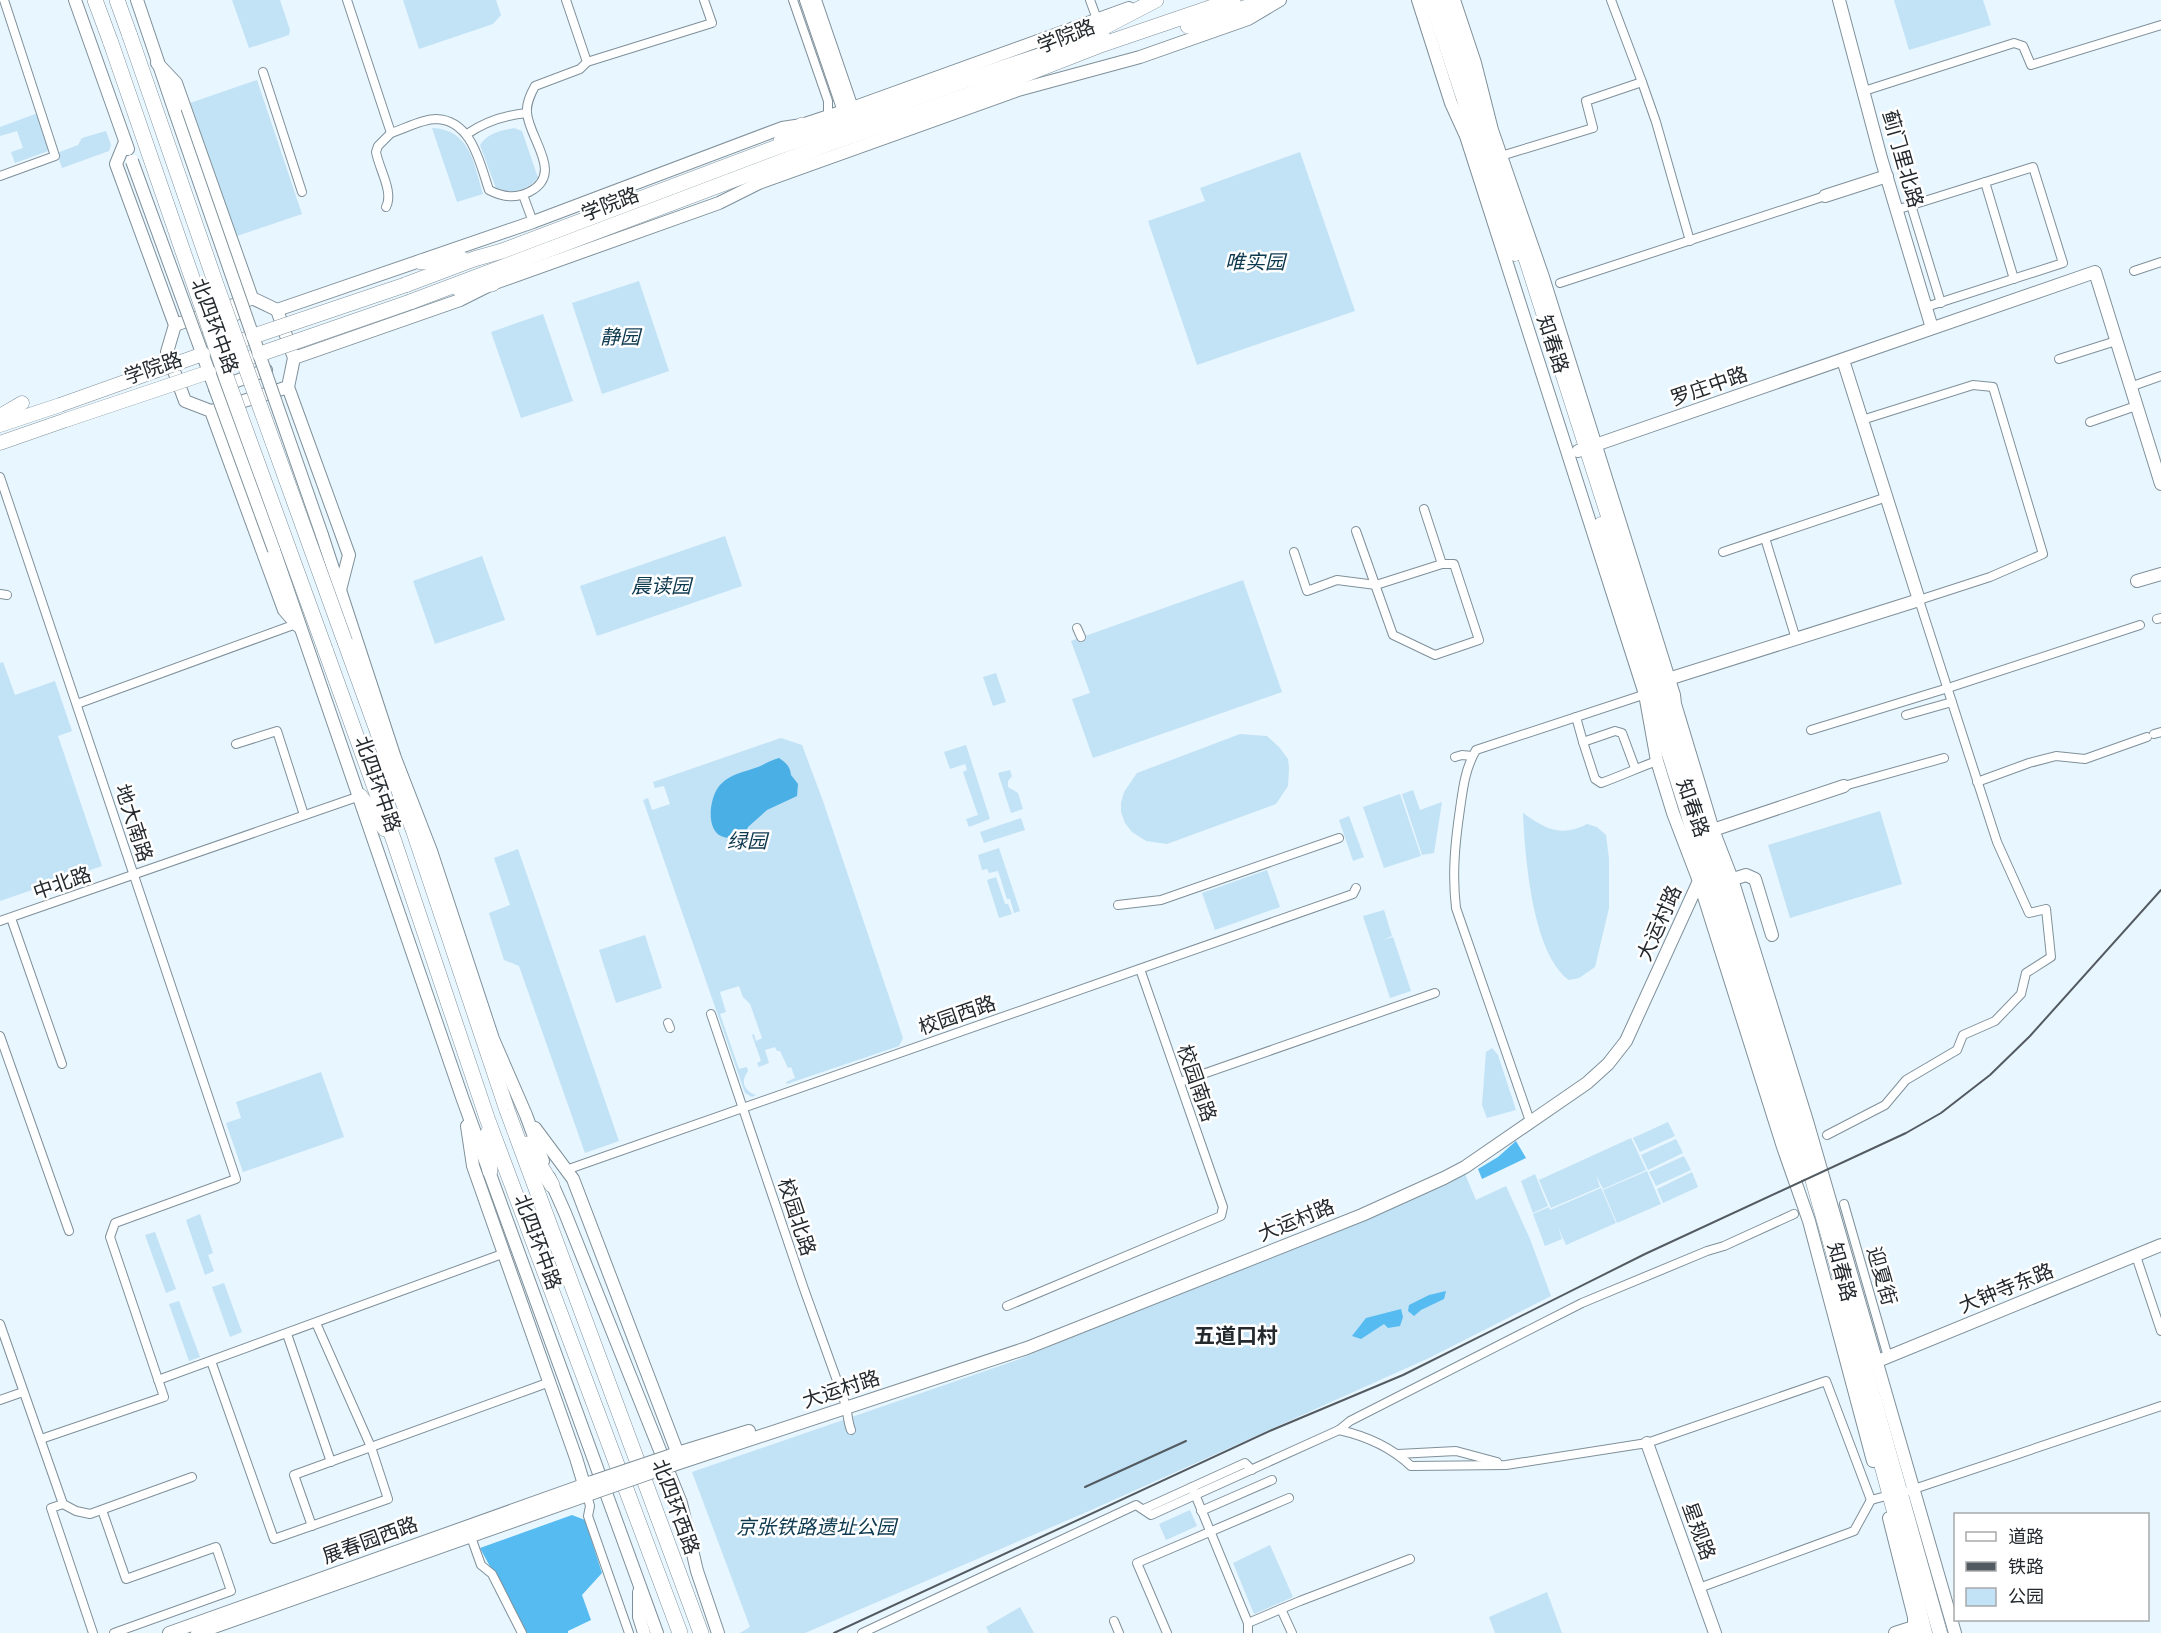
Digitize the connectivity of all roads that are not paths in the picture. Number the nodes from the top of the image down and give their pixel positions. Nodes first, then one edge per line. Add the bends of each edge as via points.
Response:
1 (4, 0) edge
2 (75, 0) edge
3 (95, 0) edge
4 (117, 0) edge
5 (137, 0) edge
6 (346, 0) edge
7 (566, 0) edge
8 (704, 0) edge
9 (793, 0) edge
10 (806, 0) edge
11 (815, 0) edge
12 (1090, 0) edge
13 (1154, 0) edge
14 (1201, 0) edge
15 (1233, 0) edge
16 (1269, 0) edge
17 (1280, 0) edge
18 (1418, 0) edge
19 (1431, 0) edge
20 (1443, 0) edge
21 (1454, 0) edge
22 (1611, 0) edge
23 (1839, 0) edge
24 (1097, 19) junction
25 (2161, 25) edge
26 (1076, 42) junction
27 (1098, 46) junction
28 (586, 62) junction
29 (158, 63) junction
30 (263, 72) dead end
31 (941, 77) junction
32 (1008, 81) junction
33 (960, 82) junction
34 (1642, 82) junction
35 (1864, 90) junction
36 (982, 103) junction
37 (848, 109) junction
38 (527, 112) junction
39 (828, 116) junction
40 (802, 125) junction
41 (391, 133) junction
42 (468, 134) junction
43 (125, 142) junction
44 (772, 149) junction
45 (1502, 156) junction
46 (0, 176) edge
47 (1887, 176) junction
48 (1985, 182) junction
49 (302, 192) dead end
50 (523, 195) junction
51 (1825, 196) joint
52 (1911, 205) junction
53 (387, 207) dead end
54 (1896, 210) dead end
55 (533, 222) junction
56 (1690, 241) junction
57 (474, 259) junction
58 (421, 261) junction
59 (2161, 262) edge
60 (2134, 271) dead end
61 (2014, 279) junction
62 (492, 284) junction
63 (1560, 284) dead end
64 (430, 295) junction
65 (252, 298) junction
66 (1941, 303) junction
67 (1926, 308) junction
68 (277, 310) junction
69 (244, 311) junction
70 (175, 326) junction
71 (1932, 328) junction
72 (194, 329) junction
73 (254, 336) junction
74 (2115, 341) junction
75 (202, 354) junction
76 (260, 354) junction
77 (294, 358) junction
78 (2059, 358) dead end
79 (1843, 360) junction
80 (266, 370) junction
81 (209, 372) junction
82 (2161, 376) edge
83 (288, 387) junction
84 (2130, 387) junction
85 (215, 389) junction
86 (22, 403) dead end
87 (2136, 406) junction
88 (211, 411) junction
89 (0, 416) edge
90 (1862, 420) junction
91 (2090, 422) dead end
92 (0, 425) edge
93 (0, 443) edge
94 (1587, 448) junction
95 (0, 477) edge
96 (2161, 484) edge
97 (1887, 497) junction
98 (1424, 510) dead end
99 (1356, 531) dead end
100 (1765, 538) junction
101 (1294, 552) dead end
102 (1723, 552) dead end
103 (1442, 564) junction
104 (2161, 574) edge
105 (2137, 581) dead end
106 (1376, 585) junction
107 (340, 591) junction
108 (1919, 600) junction
109 (2140, 625) dead end
110 (299, 628) junction
111 (1077, 628) dead end
112 (1081, 638) dead end
113 (1796, 639) junction
114 (1657, 687) junction
115 (1948, 688) junction
116 (1952, 702) junction
117 (77, 704) junction
118 (1906, 715) dead end
119 (1576, 717) junction
120 (1811, 730) dead end
121 (2154, 734) edge
122 (1583, 742) junction
123 (236, 744) dead end
124 (1472, 756) junction
125 (1455, 757) dead end
126 (395, 758) junction
127 (1944, 758) dead end
128 (1657, 761) junction
129 (1635, 768) junction
130 (1977, 782) junction
131 (1844, 786) joint
132 (360, 796) junction
133 (304, 815) junction
134 (1713, 830) junction
135 (414, 831) junction
136 (1339, 838) dead end
137 (394, 841) junction
138 (135, 876) junction
139 (1715, 880) junction
140 (1356, 888) dead end
141 (1118, 905) dead end
142 (11, 918) junction
143 (0, 921) edge
144 (1772, 935) dead end
145 (1140, 969) junction
146 (1435, 993) dead end
147 (711, 1014) dead end
148 (0, 1036) edge
149 (62, 1064) dead end
150 (1179, 1082) junction
151 (462, 1097) junction
152 (743, 1107) junction
153 (507, 1110) junction
154 (526, 1115) junction
155 (487, 1118) junction
156 (1530, 1121) junction
157 (1827, 1135) dead end
158 (566, 1170) junction
159 (490, 1171) junction
160 (552, 1185) junction
161 (1844, 1204) dead end
162 (1794, 1214) dead end
163 (69, 1231) dead end
164 (2161, 1245) edge
165 (505, 1253) junction
166 (2136, 1256) junction
167 (1007, 1306) dead end
168 (316, 1323) junction
169 (0, 1324) edge
170 (2161, 1331) edge
171 (287, 1334) junction
172 (1888, 1357) junction
173 (211, 1361) junction
174 (1861, 1367) junction
175 (158, 1380) junction
176 (550, 1382) junction
177 (23, 1392) junction
178 (612, 1395) joint
179 (0, 1400) edge
180 (593, 1401) joint
181 (2161, 1406) edge
182 (847, 1407) junction
183 (851, 1430) dead end
184 (1339, 1430) junction
185 (41, 1439) junction
186 (1647, 1443) junction
187 (371, 1447) junction
188 (1398, 1454) junction
189 (675, 1459) junction
190 (331, 1461) junction
191 (1506, 1465) junction
192 (1252, 1470) junction
193 (192, 1477) dead end
194 (1272, 1480) dead end
195 (1192, 1487) junction
196 (590, 1489) junction
197 (1892, 1495) junction
198 (1195, 1497) junction
199 (1289, 1498) dead end
200 (681, 1503) joint
201 (63, 1504) junction
202 (1144, 1509) junction
203 (102, 1510) junction
204 (1201, 1511) junction
205 (312, 1526) junction
206 (1209, 1532) junction
207 (471, 1537) junction
208 (1410, 1559) dead end
209 (639, 1582) junction
210 (1699, 1588) junction
211 (1281, 1609) junction
212 (1114, 1621) dead end
213 (1248, 1623) junction
214 (1929, 1627) edge
215 (93, 1633) edge
216 (114, 1633) edge
217 (169, 1633) edge
218 (197, 1633) edge
219 (522, 1633) edge
220 (629, 1633) edge
221 (644, 1633) edge
222 (657, 1633) edge
223 (680, 1633) edge
224 (701, 1633) edge
225 (718, 1633) edge
226 (862, 1633) edge
227 (1119, 1633) edge
228 (1167, 1633) edge
229 (1248, 1633) edge
230 (1292, 1633) edge
231 (1715, 1633) edge
232 (1895, 1633) edge
233 (1954, 1633) edge

1 - 46 street via 55,156
2 - 43 street, 北四环中路
3 - 137 highway, 北四环中路, bridge
4 - 135 highway, 北四环中路, bridge
5 - 29 street, 北四环中路
6 - 41 street
7 - 28 street
8 - 28 street via 712,23
9 - 39 street via 828,101
10 - 37 street
11 - 37 street
12 - 24 street
13 - 24 street, 学院路
13 - 26 highway
14 - 26 highway, 学院路
15 - 27 highway, 学院路
16 - 27 highway via 1138,42
17 - 36 street, 学院路 via 1248,19 1140,57
18 - 114 street, 知春路
19 - 94 main road, 知春路
20 - 94 main road, 知春路
21 - 45 street, 知春路
22 - 34 street
23 - 35 street, 蓟门里北路
24 - 31 street, 学院路
25 - 35 street via 2031,65 2023,46 2014,43
26 - 33 highway, 学院路
27 - 32 highway, 学院路
28 - 38 street via 580,69 535,86
29 - 65 street via 176,83
29 - 69 street, 北四环中路, bridge
30 - 49 street
31 - 33 highway
31 - 37 street, 学院路
32 - 36 highway
32 - 64 highway, 学院路 via 828,144
33 - 44 highway, 学院路
34 - 45 street via 1586,101 1593,128
34 - 56 street
35 - 47 street, 蓟门里北路
36 - 62 street, 学院路
37 - 39 street, 学院路
38 - 42 street via 508,114
38 - 50 street via 546,166 544,179 537,188
39 - 40 street, 学院路
40 - 44 highway
40 - 55 street, 学院路 via 782,128
41 - 42 street via 434,119 444,120
41 - 53 street via 376,152 389,194
42 - 50 street via 489,190 505,196
43 - 70 street via 116,164
43 - 72 street, 北四环中路, bridge
44 - 57 highway, 学院路
45 - 94 street, 知春路 via 1543,277
47 - 51 street
47 - 67 street, 蓟门里北路
48 - 52 street
48 - 61 street
48 - 61 street via 2033,167 2063,263
50 - 55 street
51 - 56 street
52 - 54 street
52 - 66 street
55 - 58 street, 学院路
56 - 63 street
57 - 58 highway
57 - 73 highway, 学院路, bridge
58 - 68 street, 学院路
59 - 60 street
61 - 66 street
62 - 64 highway
62 - 77 street, 学院路 via 460,300
64 - 76 highway, 学院路, bridge
65 - 68 street
65 - 70 street
66 - 67 street
67 - 71 street, 蓟门里北路
68 - 77 street
69 - 72 street, bridge
69 - 73 street, 北四环中路, bridge
70 - 88 street via 167,352 185,401
71 - 74 street, 罗庄中路 via 2095,272
71 - 79 street, 罗庄中路
72 - 75 street, 北四环中路, bridge
73 - 75 main road, 学院路, bridge
73 - 76 street, 北四环中路, bridge
74 - 78 street
74 - 84 street
75 - 81 street, 北四环中路, bridge
75 - 92 main road, 学院路, bridge
76 - 80 street, 北四环中路, bridge
76 - 81 main road, 学院路, bridge
77 - 83 street
79 - 90 street
79 - 94 street, 罗庄中路
80 - 85 street, bridge
80 - 107 street, 北四环中路, bridge
81 - 85 street, 北四环中路, bridge
81 - 93 main road, 学院路, bridge
82 - 84 street
83 - 88 street
83 - 107 street via 349,555
84 - 87 street
85 - 110 street, 北四环中路, bridge
86 - 89 main road
87 - 91 street
87 - 96 street
88 - 110 street via 284,610
90 - 97 street
90 - 108 street via 1973,385 1993,387 2043,554 1990,577
94 - 114 main road, 知春路
94 - 114 street, 知春路
95 - 117 street, 地大南路
97 - 100 street
97 - 108 street
98 - 103 street
99 - 106 street
100 - 102 street
100 - 113 street
101 - 106 street via 1307,591 1338,580
103 - 106 street
103 - 106 street via 1454,564 1479,640 1434,655 1394,635
104 - 105 street
107 - 126 street, 北四环中路
108 - 113 street
108 - 115 street
109 - 115 street
110 - 117 street
110 - 132 street, 北四环中路
111 - 112 street
113 - 114 street
114 - 119 street
114 - 128 street, 知春路
114 - 134 street, 知春路
114 - 139 main road, 知春路 via 1657,716
115 - 116 street
115 - 120 street
116 - 118 street
116 - 130 street
117 - 138 street, 地大南路
119 - 122 street
119 - 124 street via 1476,750
121 - 130 street via 2085,759 2056,756
122 - 129 street via 1615,731 1622,733
122 - 129 street via 1595,779 1601,783
123 - 133 street via 277,731
124 - 125 street
124 - 156 street via 1467,765 1454,852 1456,908
126 - 135 highway
126 - 154 street, 北四环中路 via 431,851 497,1049
127 - 131 street
128 - 129 street
128 - 139 street, 知春路 via 1673,813
130 - 157 street via 1997,842 2029,913 2046,909 2051,957 2026,973 2021,994 1995,1021 1963,1035 1957,1050 1906,1080 1885,1105
131 - 134 street
132 - 133 street, 中北路
132 - 137 highway
132 - 151 street, 北四环中路
133 - 138 street, 中北路
134 - 139 street, 知春路
135 - 153 highway, 北四环中路
136 - 141 street via 1161,900
137 - 155 highway, 北四环中路
138 - 142 street, 中北路
138 - 175 street, 地大南路 via 236,1179 115,1223 110,1237
139 - 144 street via 1746,875 1755,879
139 - 156 street, 大运村路 via 1626,1041 1587,1083
139 - 174 main road, 知春路 via 1797,1125
139 - 174 street, 知春路 via 1783,1147
140 - 145 street, 校园西路 via 1353,894
142 - 143 street, 中北路
142 - 149 street
145 - 150 street, 校园南路
145 - 152 street, 校园西路
146 - 150 street
147 - 152 street, 校园北路
148 - 163 street
150 - 167 street, 校园南路 via 1223,1207 1221,1216
151 - 159 street, 北四环中路
151 - 165 street via 473,1166
152 - 158 street, 校园西路
152 - 182 street, 校园北路
153 - 160 highway
153 - 178 highway, 北四环中路
154 - 158 street
154 - 160 street, 北四环中路
155 - 159 highway
155 - 180 highway, 北四环中路
156 - 182 street, 大运村路 via 1458,1171 1362,1215 1027,1348
158 - 189 street via 573,1179
159 - 209 street, 北四环中路
160 - 200 street, 北四环中路
161 - 172 street, 迎夏街
162 - 184 street via 1582,1303
164 - 166 street, 大钟寺东路
165 - 168 street
165 - 176 street
166 - 170 street
166 - 172 street, 大钟寺东路
168 - 171 street
168 - 187 street
169 - 177 street
171 - 173 street
171 - 190 street
172 - 174 street, 大钟寺东路
173 - 175 street
173 - 205 street via 274,1539
174 - 197 main road, 知春路
175 - 185 street via 164,1397
176 - 187 street
176 - 196 street
177 - 179 street
177 - 185 street
178 - 224 highway, 北四环西路
180 - 223 highway, 北四环西路
181 - 197 street
182 - 183 street, 校园北路
182 - 189 street, 大运村路 via 778,1430 767,1426
184 - 188 street via 1361,1435
184 - 192 street
185 - 201 street
186 - 191 street
186 - 197 street via 1826,1381
186 - 210 street, 星规路
187 - 190 street
187 - 205 street via 388,1498
188 - 191 street via 1456,1451
188 - 191 street via 1411,1466
189 - 196 street, 大运村路, bridge
190 - 205 street via 294,1475
192 - 195 street via 1245,1463
192 - 198 street
193 - 203 street
194 - 204 street
195 - 198 street
195 - 202 street
196 - 207 street, 展春园西路
196 - 217 street, 展春园西路
196 - 220 street via 588,1516
197 - 210 street via 1854,1531
197 - 214 main road, 知春路
197 - 214 main road, 知春路 via 1903,1561
198 - 202 street via 1151,1515
198 - 204 street
199 - 206 street
200 - 225 street, 北四环西路
201 - 203 street via 90,1514
201 - 215 street via 51,1508
202 - 226 street via 1136,1505
203 - 216 street via 126,1579 216,1547 231,1591
204 - 206 street
206 - 213 street
206 - 228 street via 1137,1563
207 - 218 street, 展春园西路
207 - 219 street via 481,1565 492,1574
208 - 211 street
209 - 221 street via 639,1617
209 - 222 street
210 - 231 street, 星规路
211 - 213 street
211 - 230 street
212 - 227 street
213 - 229 street
214 - 232 street
214 - 233 street, 知春路

